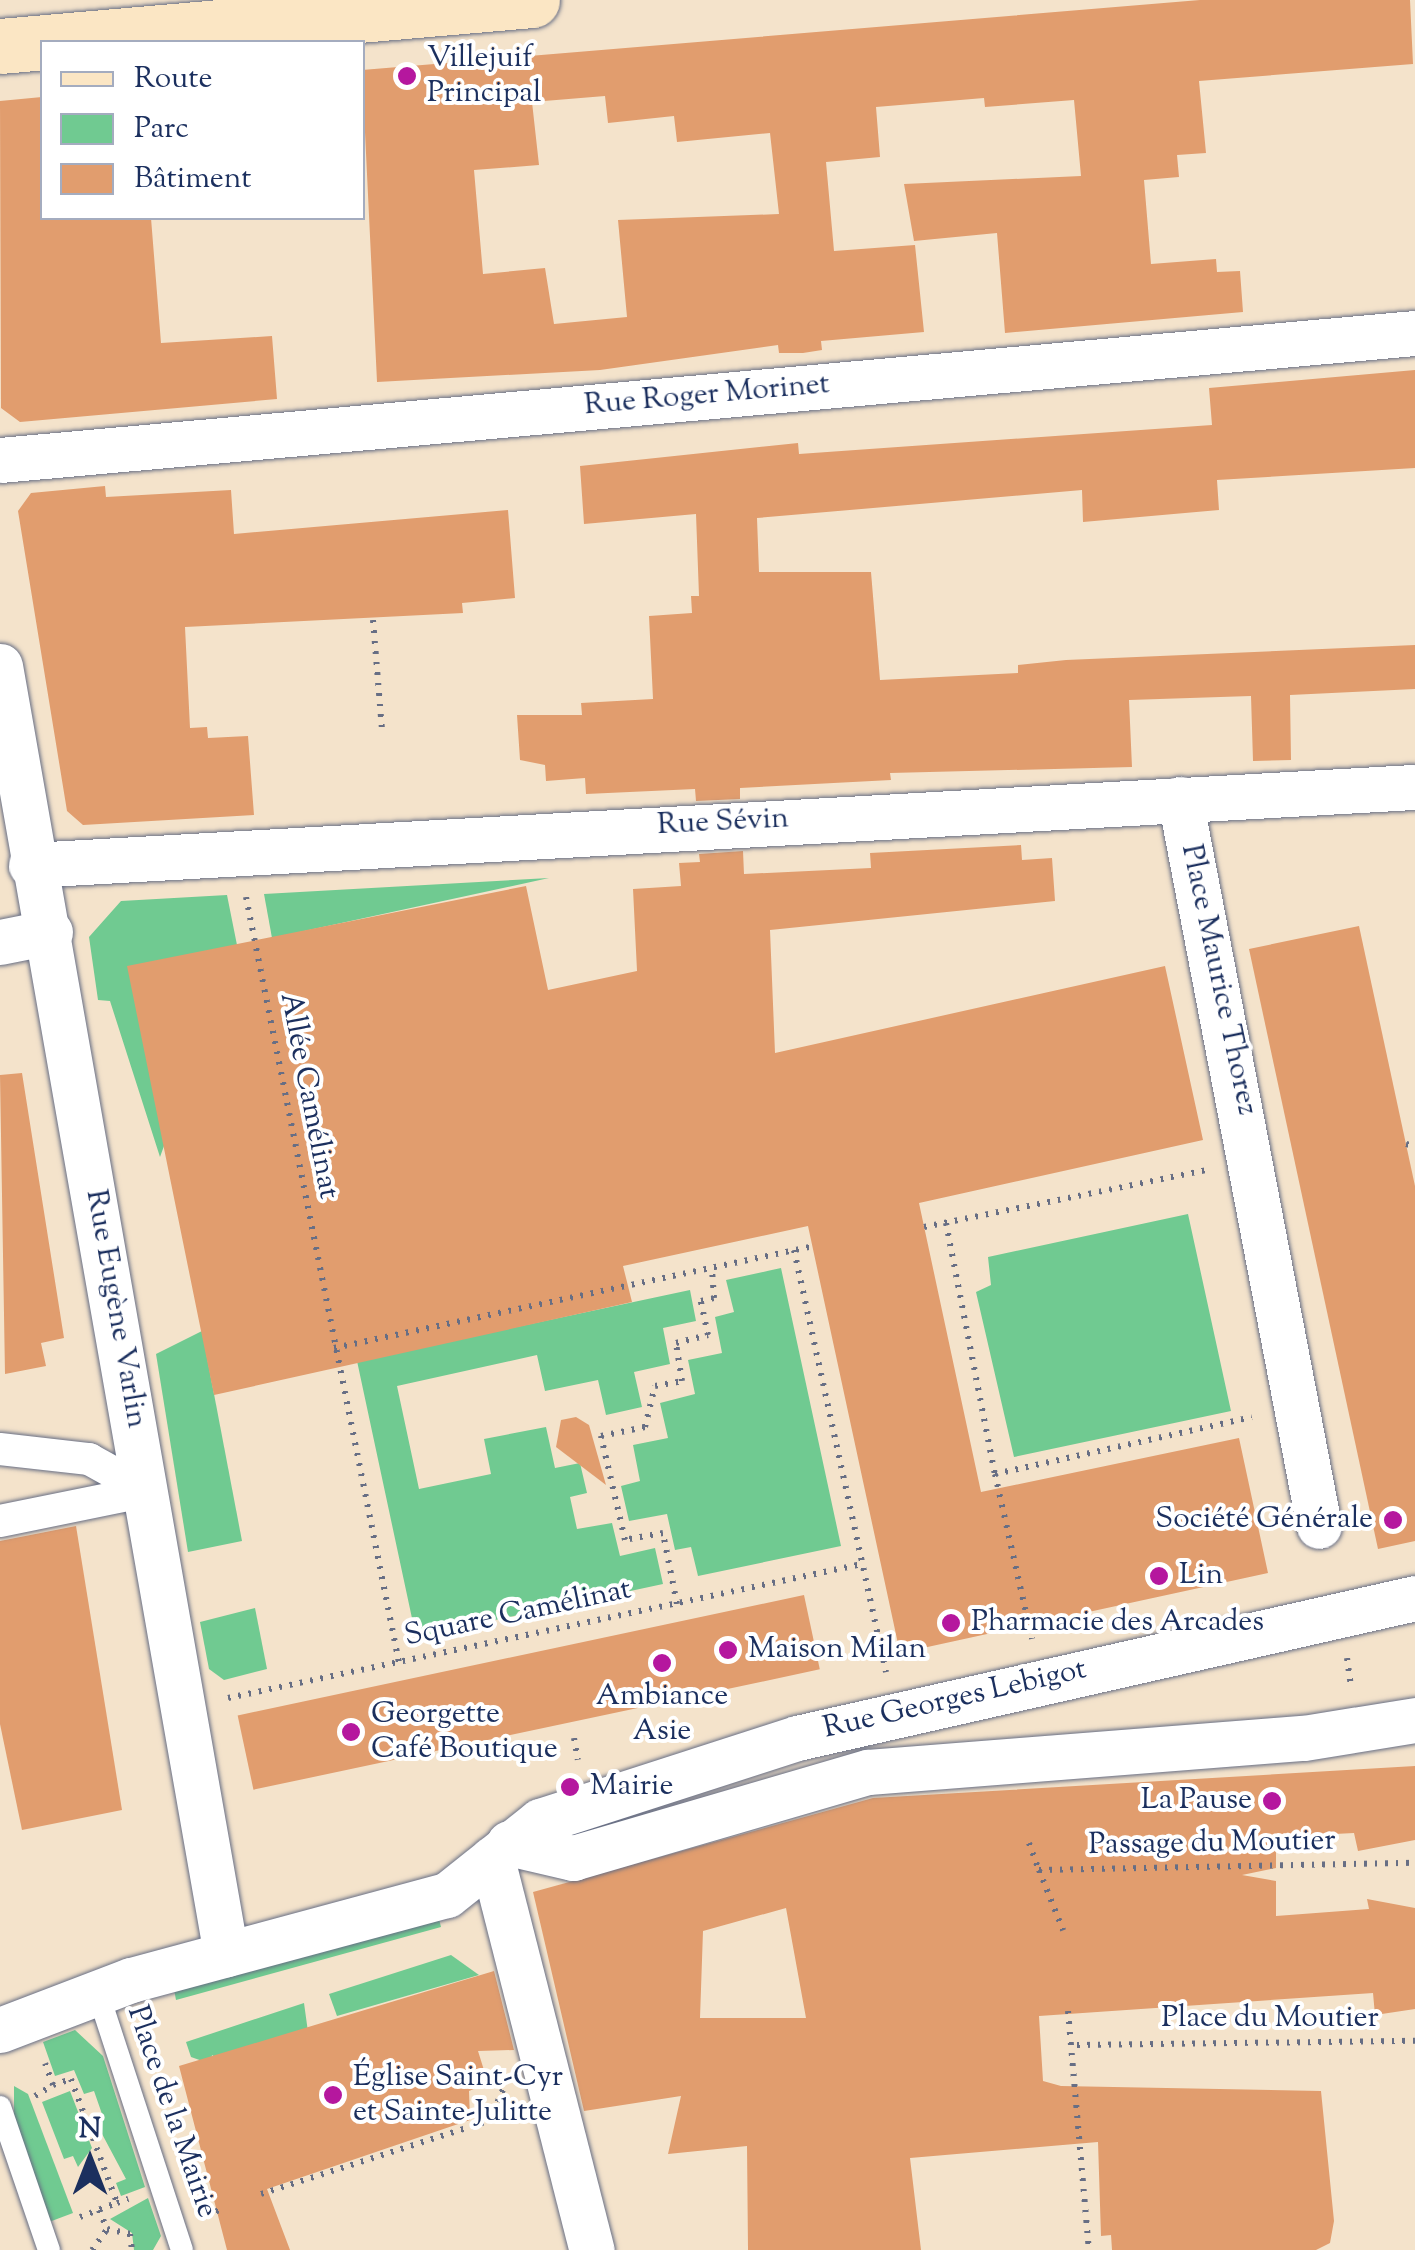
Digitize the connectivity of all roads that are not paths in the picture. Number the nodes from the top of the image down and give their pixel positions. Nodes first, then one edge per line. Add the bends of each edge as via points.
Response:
1 (532, 0) edge
2 (229, 14) edge
3 (40, 40) edge
4 (43, 40) edge
5 (0, 46) edge
6 (1415, 332) edge
7 (0, 460) edge
8 (0, 666) edge
9 (1415, 787) edge
10 (1180, 799) junction
11 (31, 865) junction
12 (50, 932) junction
13 (0, 942) edge
14 (0, 1449) edge
15 (146, 1491) junction
16 (0, 1521) edge
17 (1319, 1526) dead end
18 (1415, 1598) edge
19 (1415, 1720) edge
20 (500, 1851) junction
21 (226, 1954) junction
22 (98, 1993) junction
23 (0, 2030) edge
24 (0, 2107) edge
25 (50, 2250) edge
26 (182, 2250) edge
27 (592, 2250) edge

1 - 2 main road
2 - 4 main road
3 - 5 main road
6 - 7 street, Rue Roger Morinet
8 - 11 street, Rue Eugène Varlin
9 - 10 street, Rue Sévin
10 - 11 street, Rue Sévin
10 - 17 street, Place Maurice Thorez via 1256,1160 1266,1279
11 - 12 street, Rue Eugène Varlin
12 - 13 street
12 - 15 street, Rue Eugène Varlin
14 - 15 street via 89,1458
15 - 16 street
15 - 21 street, Rue Eugène Varlin
18 - 20 street, Rue Georges Lebigot via 894,1710 576,1807
19 - 20 street, Rue Georges Lebigot via 1304,1738 868,1772 573,1858
20 - 21 street, Rue Georges Lebigot via 447,1896
20 - 27 street
21 - 22 street, Rue Georges Lebigot
22 - 23 street, Rue Georges Lebigot
22 - 26 lane, Place de la Mairie
24 - 25 lane

